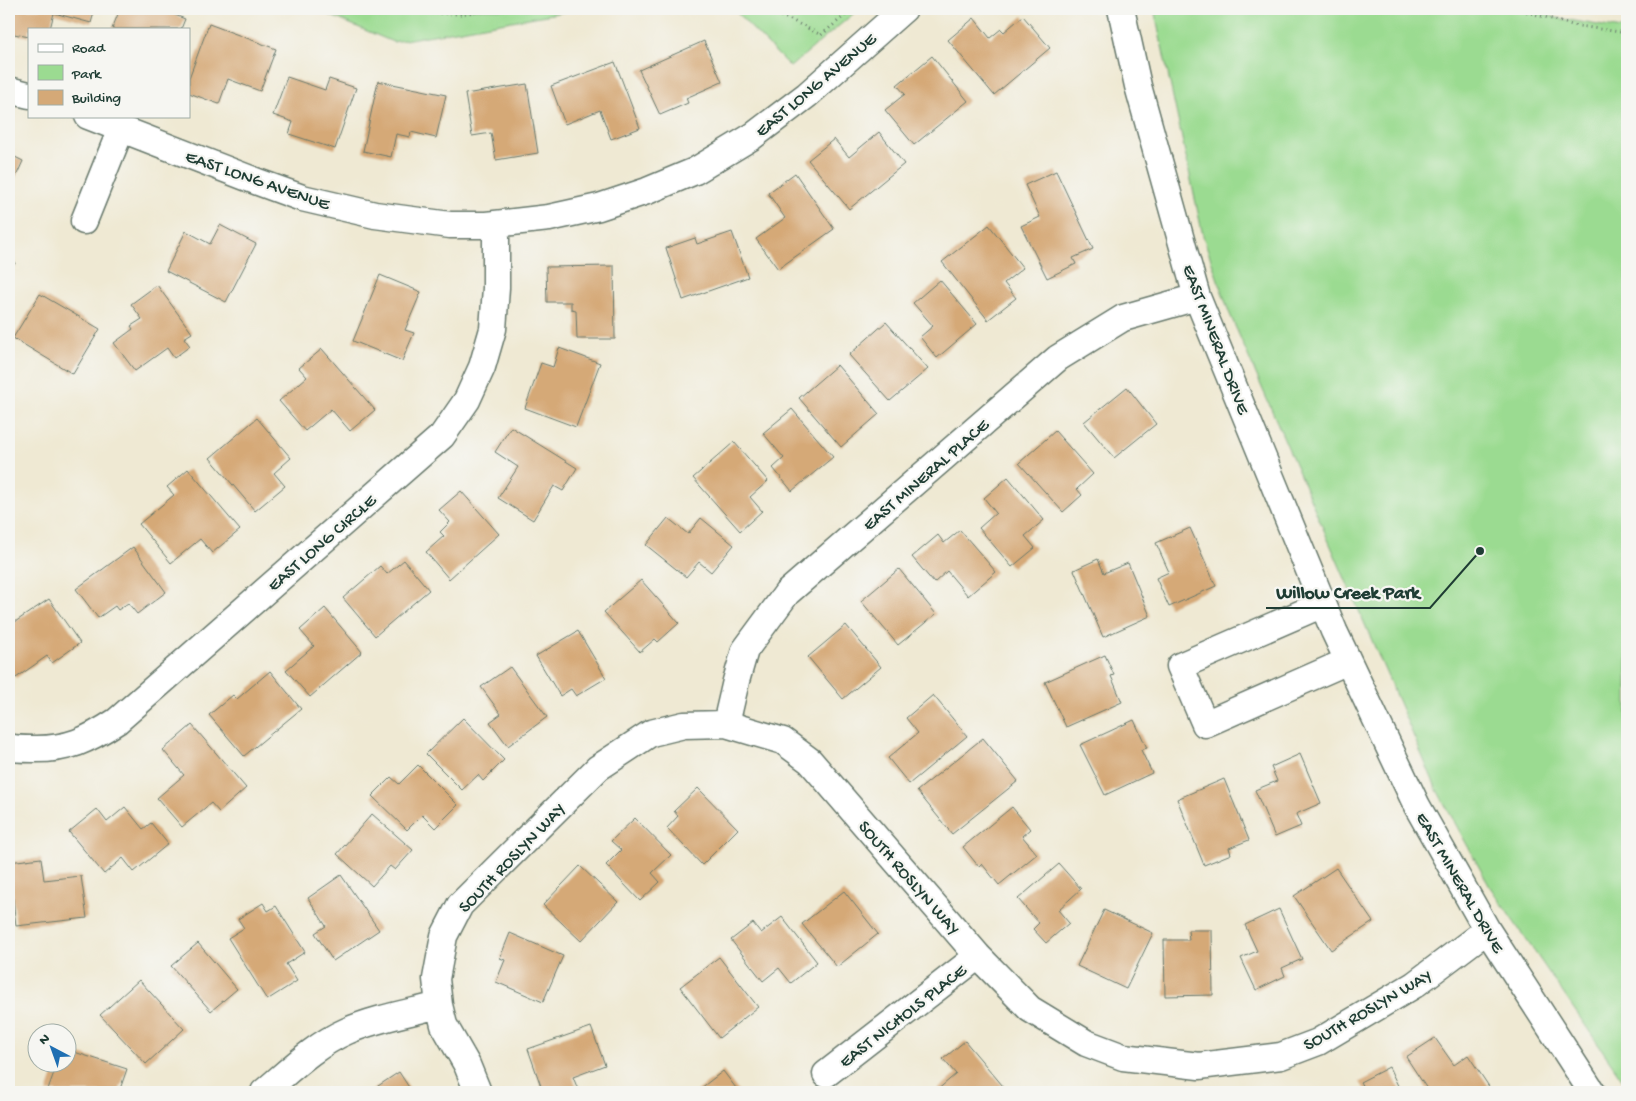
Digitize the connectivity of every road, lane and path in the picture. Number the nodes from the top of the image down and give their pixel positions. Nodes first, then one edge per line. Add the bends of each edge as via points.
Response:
1 (385, 9) edge
2 (498, 9) edge
3 (762, 9) edge
4 (853, 9) edge
5 (904, 9) edge
6 (1121, 9) edge
7 (1517, 9) edge
8 (1627, 33) edge
9 (9, 90) edge
10 (28, 95) edge
11 (93, 118) edge
12 (121, 129) junction
13 (84, 221) dead end
14 (496, 224) junction
15 (1197, 297) junction
16 (1323, 604) junction
17 (1348, 661) junction
18 (726, 724) junction
19 (9, 747) edge
20 (1487, 930) junction
21 (978, 956) junction
22 (439, 1005) junction
23 (826, 1074) dead end
24 (264, 1092) edge
25 (478, 1092) edge
26 (1592, 1092) edge

1 - 2 path via 460,14
3 - 4 path via 821,35
5 - 14 street, EAST LONG AVENUE via 807,95 753,136 695,171 648,191 599,206 549,218
6 - 15 street, EAST MINERAL DRIVE via 1138,86
7 - 8 path via 1572,26
9 - 10 street
11 - 12 street, EAST LONG AVENUE
12 - 13 street
12 - 14 street, EAST LONG AVENUE via 302,198 375,215 450,225
14 - 19 street, EAST LONG CIRCLE via 493,329 482,367 442,436 117,721 82,742 50,750
15 - 16 street, EAST MINERAL DRIVE
15 - 18 street, EAST MINERAL PLACE via 1123,318 1058,358 787,594 745,650
16 - 17 street, EAST MINERAL DRIVE
16 - 17 street via 1180,666 1201,716 1205,724
17 - 20 street, EAST MINERAL DRIVE via 1417,806
18 - 21 street, SOUTH ROSLYN WAY via 782,741 810,761
18 - 22 street, SOUTH ROSLYN WAY via 684,725 650,733 598,768 460,905 444,936 436,980
20 - 21 street, SOUTH ROSLYN WAY via 1414,985 1318,1042 1280,1056 1199,1066 1123,1057 1086,1043 1030,1008
20 - 26 street, EAST MINERAL DRIVE
21 - 23 street, EAST NICHOLS PLACE
22 - 24 street via 348,1030 307,1055
22 - 25 street, SOUTH ROSLYN WAY via 444,1025

